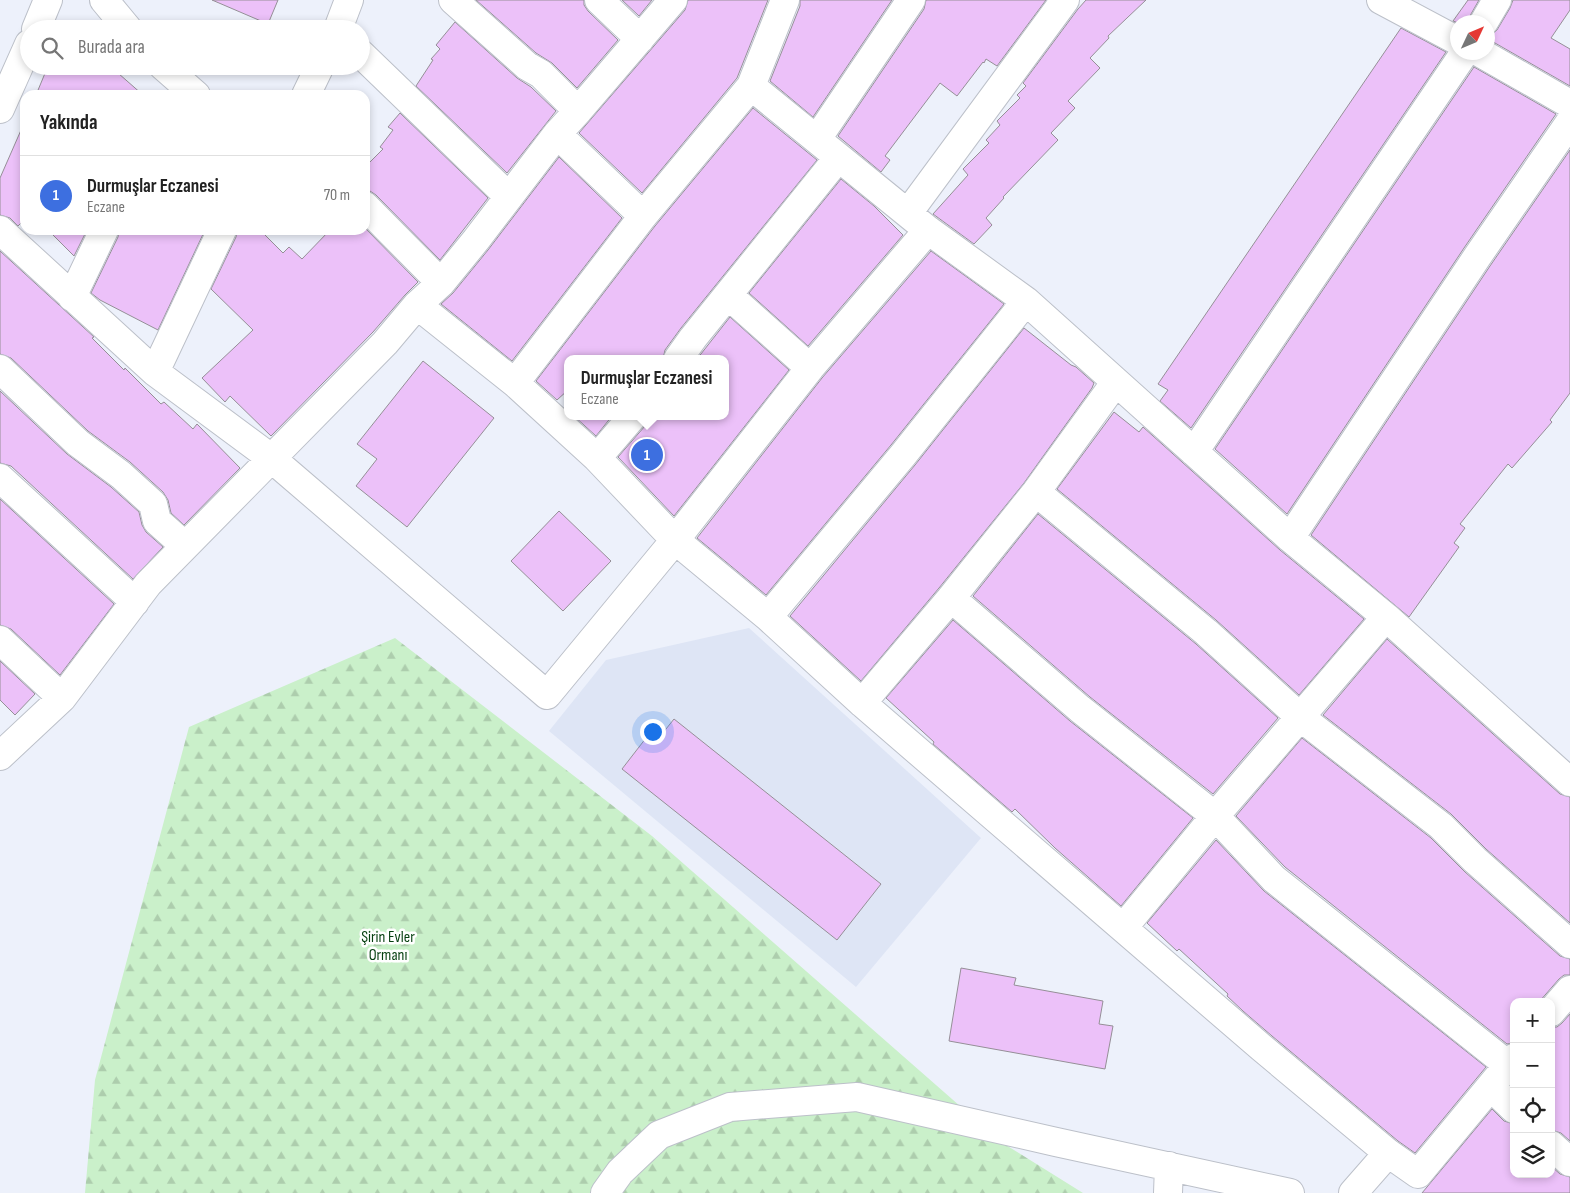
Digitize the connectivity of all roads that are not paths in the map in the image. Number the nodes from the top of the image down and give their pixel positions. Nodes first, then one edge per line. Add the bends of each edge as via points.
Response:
1 (48, 0) edge
2 (104, 0) edge
3 (350, 0) edge
4 (453, 0) edge
5 (599, 0) edge
6 (673, 0) edge
7 (785, 0) edge
8 (911, 0) edge
9 (1065, 0) edge
10 (1381, 0) edge
11 (1497, 0) edge
12 (1488, 15) edge
13 (40, 20) edge
14 (121, 20) edge
15 (342, 20) edge
16 (1450, 37) edge
17 (640, 39) junction
18 (1460, 60) edge
19 (1493, 60) edge
20 (370, 63) edge
21 (20, 64) edge
22 (173, 75) edge
23 (316, 75) edge
24 (751, 86) junction
25 (190, 90) edge
26 (308, 90) edge
27 (1570, 104) edge
28 (0, 109) edge
29 (578, 111) junction
30 (1570, 122) edge
31 (557, 134) junction
32 (816, 139) junction
33 (838, 158) junction
34 (510, 197) junction
35 (370, 211) edge
36 (643, 216) junction
37 (918, 221) junction
38 (0, 230) edge
39 (102, 235) edge
40 (220, 235) edge
41 (441, 283) junction
42 (728, 296) junction
43 (72, 297) junction
44 (1026, 301) junction
45 (417, 305) junction
46 (681, 355) edge
47 (810, 368) junction
48 (0, 369) edge
49 (155, 372) junction
50 (515, 383) junction
51 (1115, 383) junction
52 (630, 420) edge
53 (1194, 452) junction
54 (270, 458) junction
55 (597, 458) junction
56 (0, 478) edge
57 (1036, 492) junction
58 (1290, 538) junction
59 (675, 540) junction
60 (185, 546) junction
61 (951, 598) junction
62 (135, 602) junction
63 (768, 617) junction
64 (1386, 617) junction
65 (0, 640) edge
66 (62, 698) junction
67 (862, 703) junction
68 (1300, 717) junction
69 (0, 756) edge
70 (1570, 782) edge
71 (1214, 816) junction
72 (1123, 928) junction
73 (1570, 944) edge
74 (1570, 990) edge
75 (1555, 1007) edge
76 (1510, 1061) edge
77 (1510, 1063) edge
78 (1491, 1087) junction
79 (1510, 1105) edge
80 (1555, 1149) edge
81 (1388, 1153) junction
82 (1570, 1162) edge
83 (1169, 1166) junction
84 (604, 1193) edge
85 (1168, 1193) edge
86 (1290, 1193) edge
87 (1353, 1193) edge

1 - 13 street
2 - 14 street
3 - 15 street
4 - 29 street via 527,66 541,74
5 - 17 street
6 - 17 street
7 - 24 street
8 - 32 street
9 - 37 street
10 - 16 street
11 - 12 street
17 - 29 street
18 - 53 street
19 - 27 street
20 - 34 street
21 - 28 street
22 - 25 street
23 - 26 street
24 - 32 street
24 - 36 street
29 - 31 street
30 - 58 street
31 - 34 street
31 - 36 street
32 - 33 street
33 - 37 street
33 - 42 street
34 - 41 street
35 - 41 street
36 - 50 street
37 - 44 street
37 - 47 street
38 - 43 street
39 - 43 street
40 - 49 street
41 - 45 street
42 - 46 street
42 - 47 street
43 - 49 street
44 - 51 street
44 - 63 street
45 - 50 street
45 - 54 street via 385,343
47 - 59 street
48 - 60 street via 78,443 153,504 157,521
49 - 54 street
50 - 55 street
51 - 53 street
51 - 57 street
52 - 55 street
53 - 58 street
54 - 59 street via 547,695
54 - 60 street
55 - 59 street
56 - 62 street
57 - 61 street
57 - 68 street via 1206,632
58 - 64 street
59 - 63 street
60 - 62 street
61 - 67 street
61 - 71 street via 1080,709
62 - 66 street
63 - 67 street
64 - 68 street
64 - 70 street
65 - 66 street
66 - 69 street
67 - 72 street
68 - 71 street
68 - 73 street via 1441,826
71 - 72 street
71 - 76 street via 1274,879
72 - 81 street
74 - 75 street
77 - 78 street
78 - 79 street
78 - 81 street via 1418,1174
80 - 82 street
81 - 87 street
83 - 84 street via 856,1097 730,1107 659,1135 620,1172
83 - 85 street
83 - 86 street

